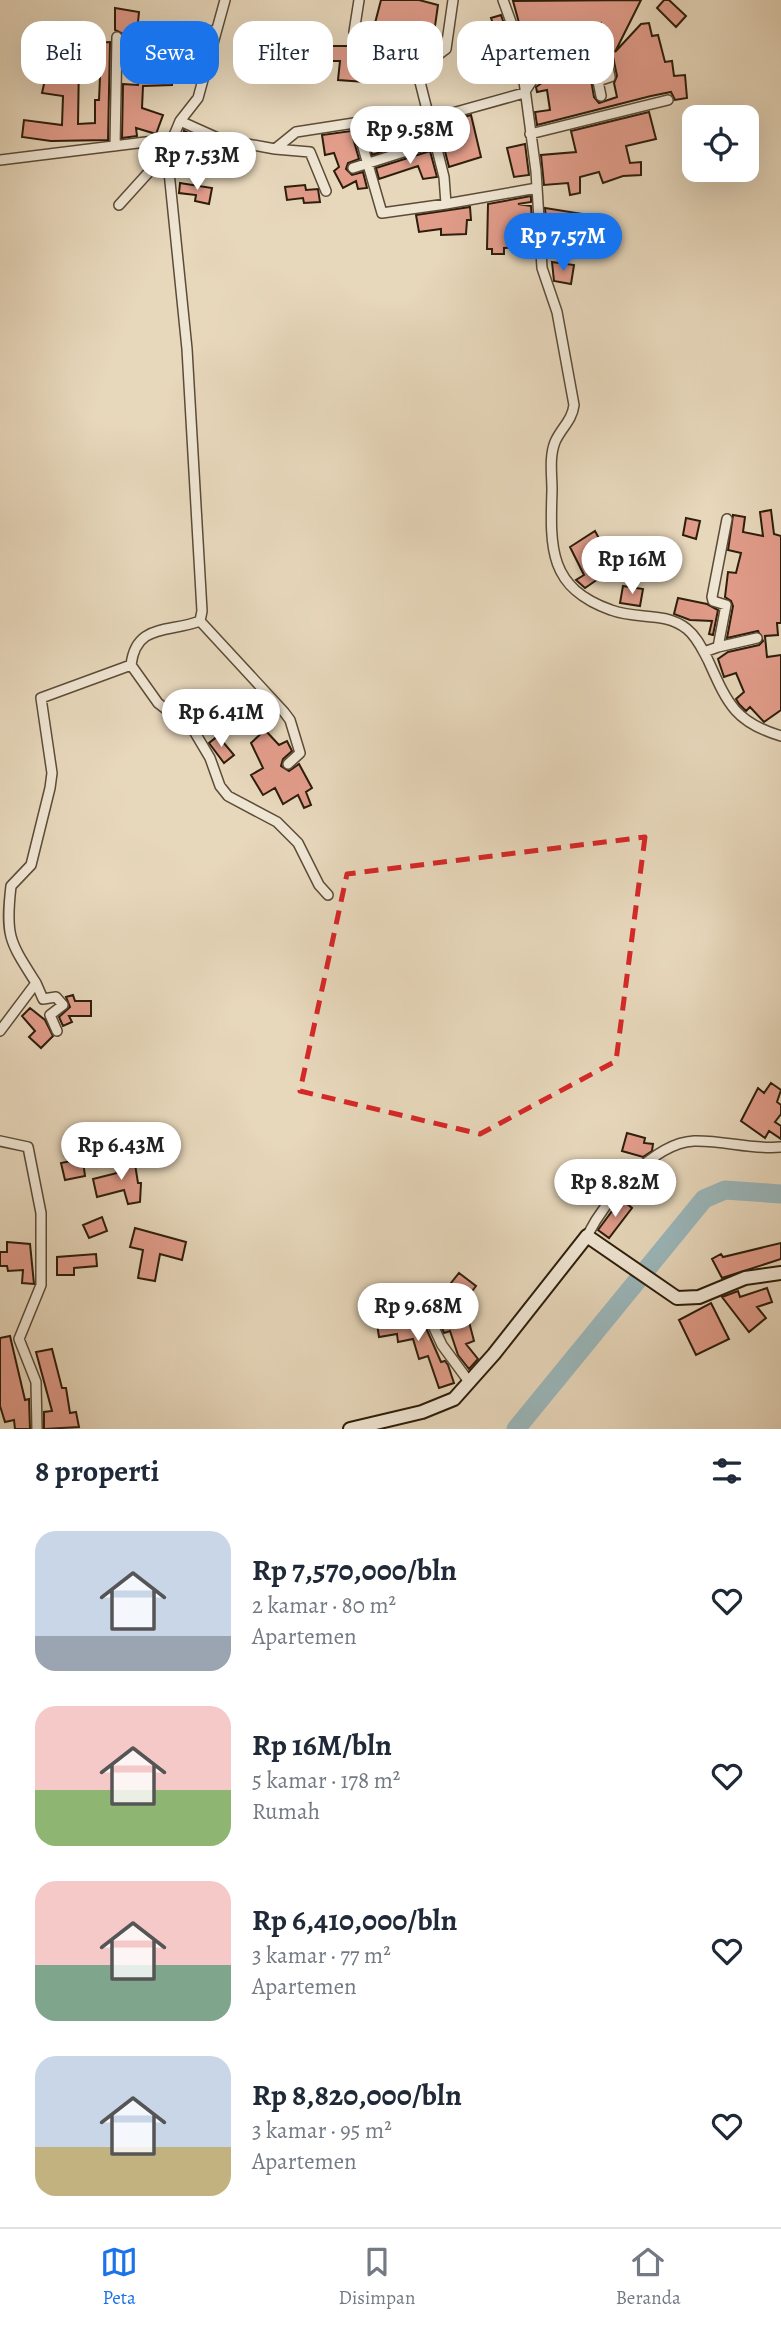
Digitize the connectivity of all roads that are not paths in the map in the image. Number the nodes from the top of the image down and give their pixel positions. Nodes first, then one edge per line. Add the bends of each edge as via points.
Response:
1 (225, 0) edge
2 (359, 0) edge
3 (453, 0) edge
4 (503, 0) edge
5 (219, 21) edge
6 (357, 21) edge
7 (117, 37) dead end
8 (443, 54) edge
9 (202, 84) edge
10 (420, 84) edge
11 (524, 93) junction
12 (601, 96) dead end
13 (668, 100) dead end
14 (431, 119) junction
15 (180, 121) junction
16 (356, 123) junction
17 (530, 134) junction
18 (170, 139) junction
19 (435, 142) junction
20 (114, 146) junction
21 (275, 149) junction
22 (167, 152) junction
23 (0, 160) edge
24 (369, 163) junction
25 (353, 168) dead end
26 (537, 188) junction
27 (326, 191) dead end
28 (446, 204) junction
29 (119, 205) dead end
30 (727, 519) dead end
31 (200, 621) junction
32 (757, 638) dead end
33 (718, 647) junction
34 (704, 652) junction
35 (131, 665) junction
36 (781, 736) edge
37 (288, 764) dead end
38 (328, 895) dead end
39 (36, 984) junction
40 (0, 1031) edge
41 (57, 1031) dead end
42 (0, 1141) edge
43 (781, 1147) edge
44 (587, 1236) junction
45 (781, 1273) edge
46 (423, 1304) dead end
47 (470, 1382) junction
48 (37, 1429) edge
49 (350, 1429) edge

1 - 5 street
2 - 6 street
3 - 8 street
4 - 11 street via 517,36
7 - 20 street
9 - 15 street
10 - 14 street
11 - 12 street via 535,76 551,71 553,58 603,47 610,76 598,81
11 - 14 street
11 - 17 street
13 - 17 street
14 - 16 street
14 - 19 street
15 - 18 street
15 - 21 street via 220,139
16 - 21 street via 296,132
16 - 24 street
17 - 26 street
18 - 20 street
18 - 22 street
19 - 24 street
19 - 28 street
20 - 23 street
21 - 27 street via 310,152
22 - 29 street
22 - 31 street via 187,349
24 - 25 street
24 - 28 street via 382,213
26 - 28 street
26 - 34 street via 542,268 556,312 574,405 573,417 555,443 552,460 550,525 562,576 586,601 615,612 660,616 687,629
30 - 33 street via 712,597 726,605
31 - 35 street via 138,640
31 - 37 street via 290,720 300,753
32 - 33 street
33 - 34 street
34 - 36 street via 736,714 756,729
35 - 38 street via 158,703 194,731 228,796 277,822 298,843
35 - 39 street via 41,698 50,788 35,855 25,874 11,886 8,914 14,951
39 - 40 street
39 - 41 street via 43,999 56,997 63,1005 50,1015
42 - 48 street via 28,1147 41,1213 41,1285 19,1339 36,1382
43 - 44 street via 693,1141 668,1148 611,1198
44 - 45 street via 677,1298 688,1300 745,1278
44 - 47 street
46 - 47 street via 442,1345
47 - 49 street via 442,1406

